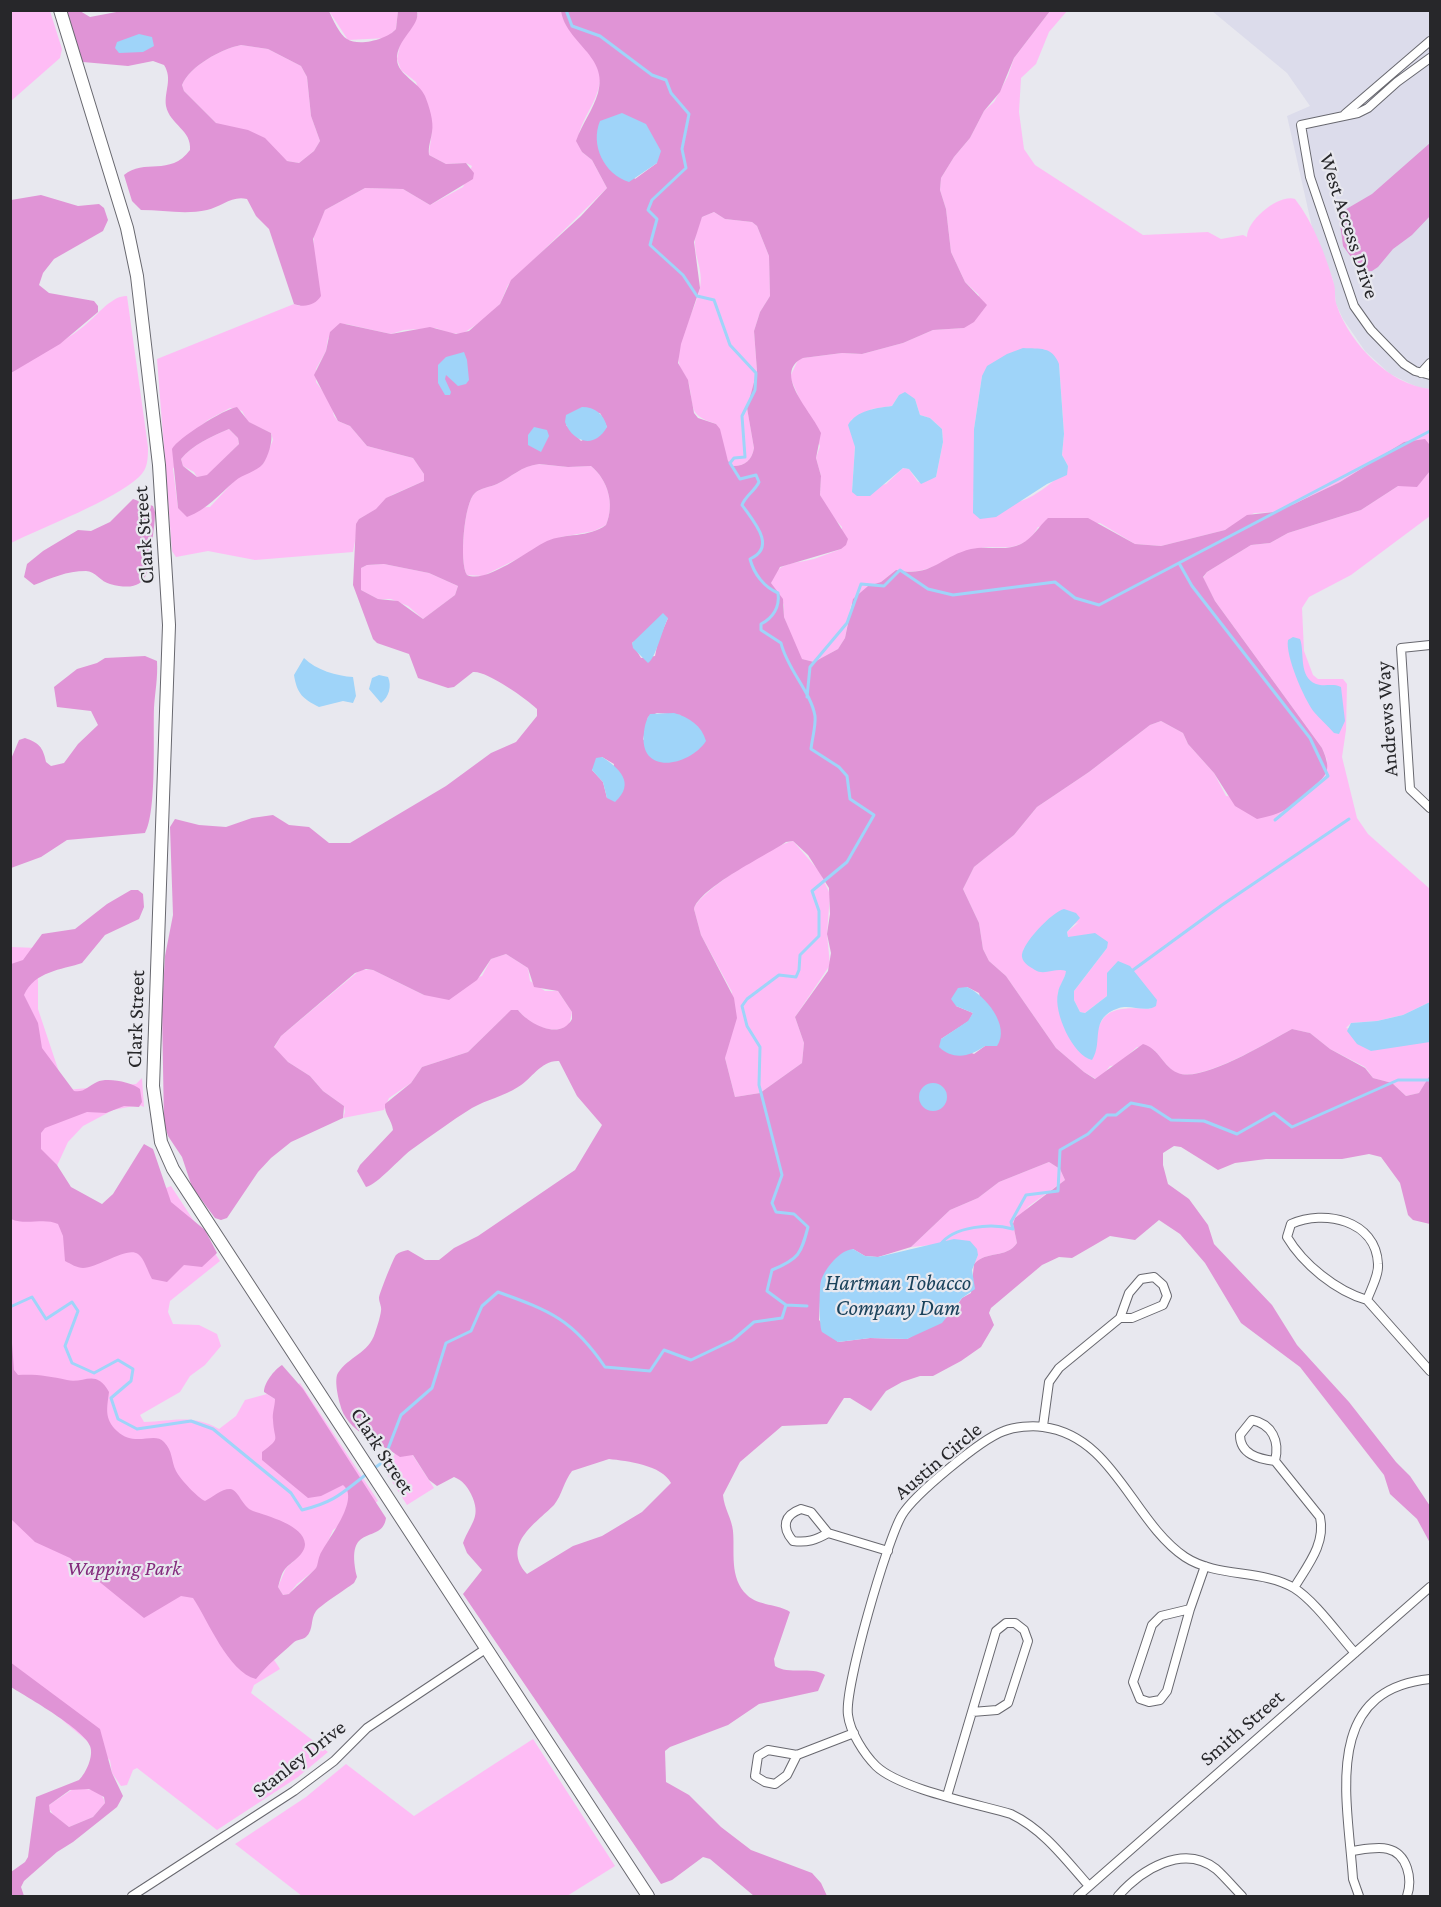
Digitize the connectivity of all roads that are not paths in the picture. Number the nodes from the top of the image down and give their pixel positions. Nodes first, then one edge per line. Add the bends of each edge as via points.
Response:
1 (60, 10) edge
2 (1431, 41) edge
3 (1431, 58) edge
4 (1345, 114) junction
5 (1431, 363) edge
6 (1421, 373) junction
7 (1431, 375) edge
8 (1431, 645) edge
9 (1431, 808) edge
10 (1367, 1300) junction
11 (1120, 1318) junction
12 (1431, 1371) edge
13 (1043, 1426) junction
14 (1275, 1461) junction
15 (828, 1533) junction
16 (888, 1551) junction
17 (1205, 1566) junction
18 (1431, 1587) edge
19 (1293, 1588) junction
20 (1190, 1609) junction
21 (487, 1648) junction
22 (1355, 1653) junction
23 (1431, 1679) edge
24 (972, 1712) junction
25 (854, 1733) junction
26 (797, 1755) junction
27 (947, 1796) junction
28 (1351, 1851) junction
29 (1089, 1886) junction
30 (132, 1896) edge
31 (648, 1896) edge
32 (1078, 1896) edge
33 (1118, 1896) edge
34 (1242, 1896) edge
35 (1359, 1896) edge
36 (1407, 1896) edge

1 - 21 main road, Clark Street via 127,228 137,276 159,465 169,625 153,1086 161,1142 173,1169 211,1228
2 - 4 street
3 - 4 street via 1368,108
4 - 6 street, West Access Drive via 1301,124 1310,177 1360,315 1404,364
5 - 6 street
6 - 7 street, West Access Drive
8 - 9 street, Andrews Way via 1401,648 1410,789
10 - 10 street via 1322,1275 1295,1250 1287,1237 1291,1224 1307,1216 1327,1217 1364,1231 1376,1249 1379,1266
10 - 12 street
11 - 11 street via 1132,1318 1163,1305 1167,1296 1163,1285 1154,1277 1141,1279 1129,1293
11 - 13 street via 1059,1368 1049,1382
13 - 16 street, Austin Circle via 1004,1431 980,1444 915,1499 901,1516
13 - 17 street, Austin Circle via 1089,1445 1158,1531 1186,1557
14 - 14 street via 1272,1429 1252,1420 1240,1435 1240,1444 1261,1460
14 - 19 street via 1320,1517 1323,1529 1320,1543
15 - 15 street via 811,1512 801,1509 790,1513 785,1521 786,1533 793,1541 803,1543
15 - 16 street
16 - 25 street, Austin Circle via 849,1686 848,1717
17 - 19 street, Austin Circle
17 - 20 street
18 - 22 street, Smith Street
19 - 22 street
20 - 20 street via 1167,1691 1160,1700 1140,1699 1133,1682 1152,1625 1161,1616
21 - 30 street, Stanley Drive via 367,1728 334,1761 294,1791
21 - 31 main road, Clark Street
22 - 29 street, Smith Street
23 - 28 street via 1410,1681 1374,1700 1353,1727 1345,1762
24 - 24 street via 996,1630 1006,1623 1015,1623 1024,1630 1028,1641 1008,1703 997,1710
24 - 27 street
25 - 26 street
25 - 27 street, Austin Circle via 877,1767 905,1782
26 - 26 street via 768,1750 758,1756 755,1776 775,1784 787,1775
27 - 29 street, Austin Circle via 1026,1822 1042,1833
28 - 35 street
28 - 36 street via 1386,1847 1396,1851 1403,1857 1409,1875
29 - 32 street, Smith Street
33 - 34 street via 1157,1864 1185,1859 1216,1869

